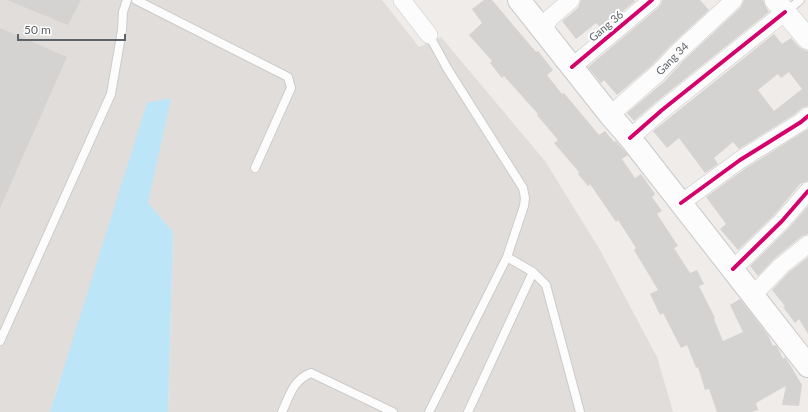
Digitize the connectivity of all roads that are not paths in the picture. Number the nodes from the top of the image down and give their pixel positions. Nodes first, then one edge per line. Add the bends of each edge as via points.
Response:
1 (127, 0) edge
2 (136, 0) edge
3 (402, 0) edge
4 (519, 0) edge
5 (571, 0) edge
6 (652, 0) edge
7 (734, 0) edge
8 (787, 4) edge
9 (542, 30) junction
10 (429, 35) joint
11 (808, 39) edge
12 (572, 67) junction
13 (610, 115) junction
14 (808, 116) edge
15 (630, 138) junction
16 (255, 168) dead end
17 (808, 191) edge
18 (681, 203) junction
19 (808, 244) edge
20 (507, 257) junction
21 (733, 269) junction
22 (533, 272) junction
23 (753, 295) junction
24 (0, 341) edge
25 (808, 365) edge
26 (282, 412) edge
27 (393, 412) edge
28 (429, 412) edge
29 (468, 412) edge
30 (580, 412) edge

1 - 24 lane via 111,94
2 - 16 lane via 288,77 291,88
3 - 10 street
4 - 9 main road
5 - 9 street via 550,18
6 - 12 street, Gang 36
7 - 13 street, Gang 34
8 - 11 street
8 - 15 street
9 - 12 main road
10 - 20 lane via 523,188 524,206
12 - 13 main road
13 - 15 main road
14 - 18 street via 740,160
15 - 18 main road
17 - 21 street via 782,221
18 - 21 main road
19 - 23 street
20 - 22 lane
20 - 28 lane
21 - 23 main road
22 - 29 lane
22 - 30 lane via 546,285
23 - 25 main road
26 - 27 lane via 296,383 311,373

